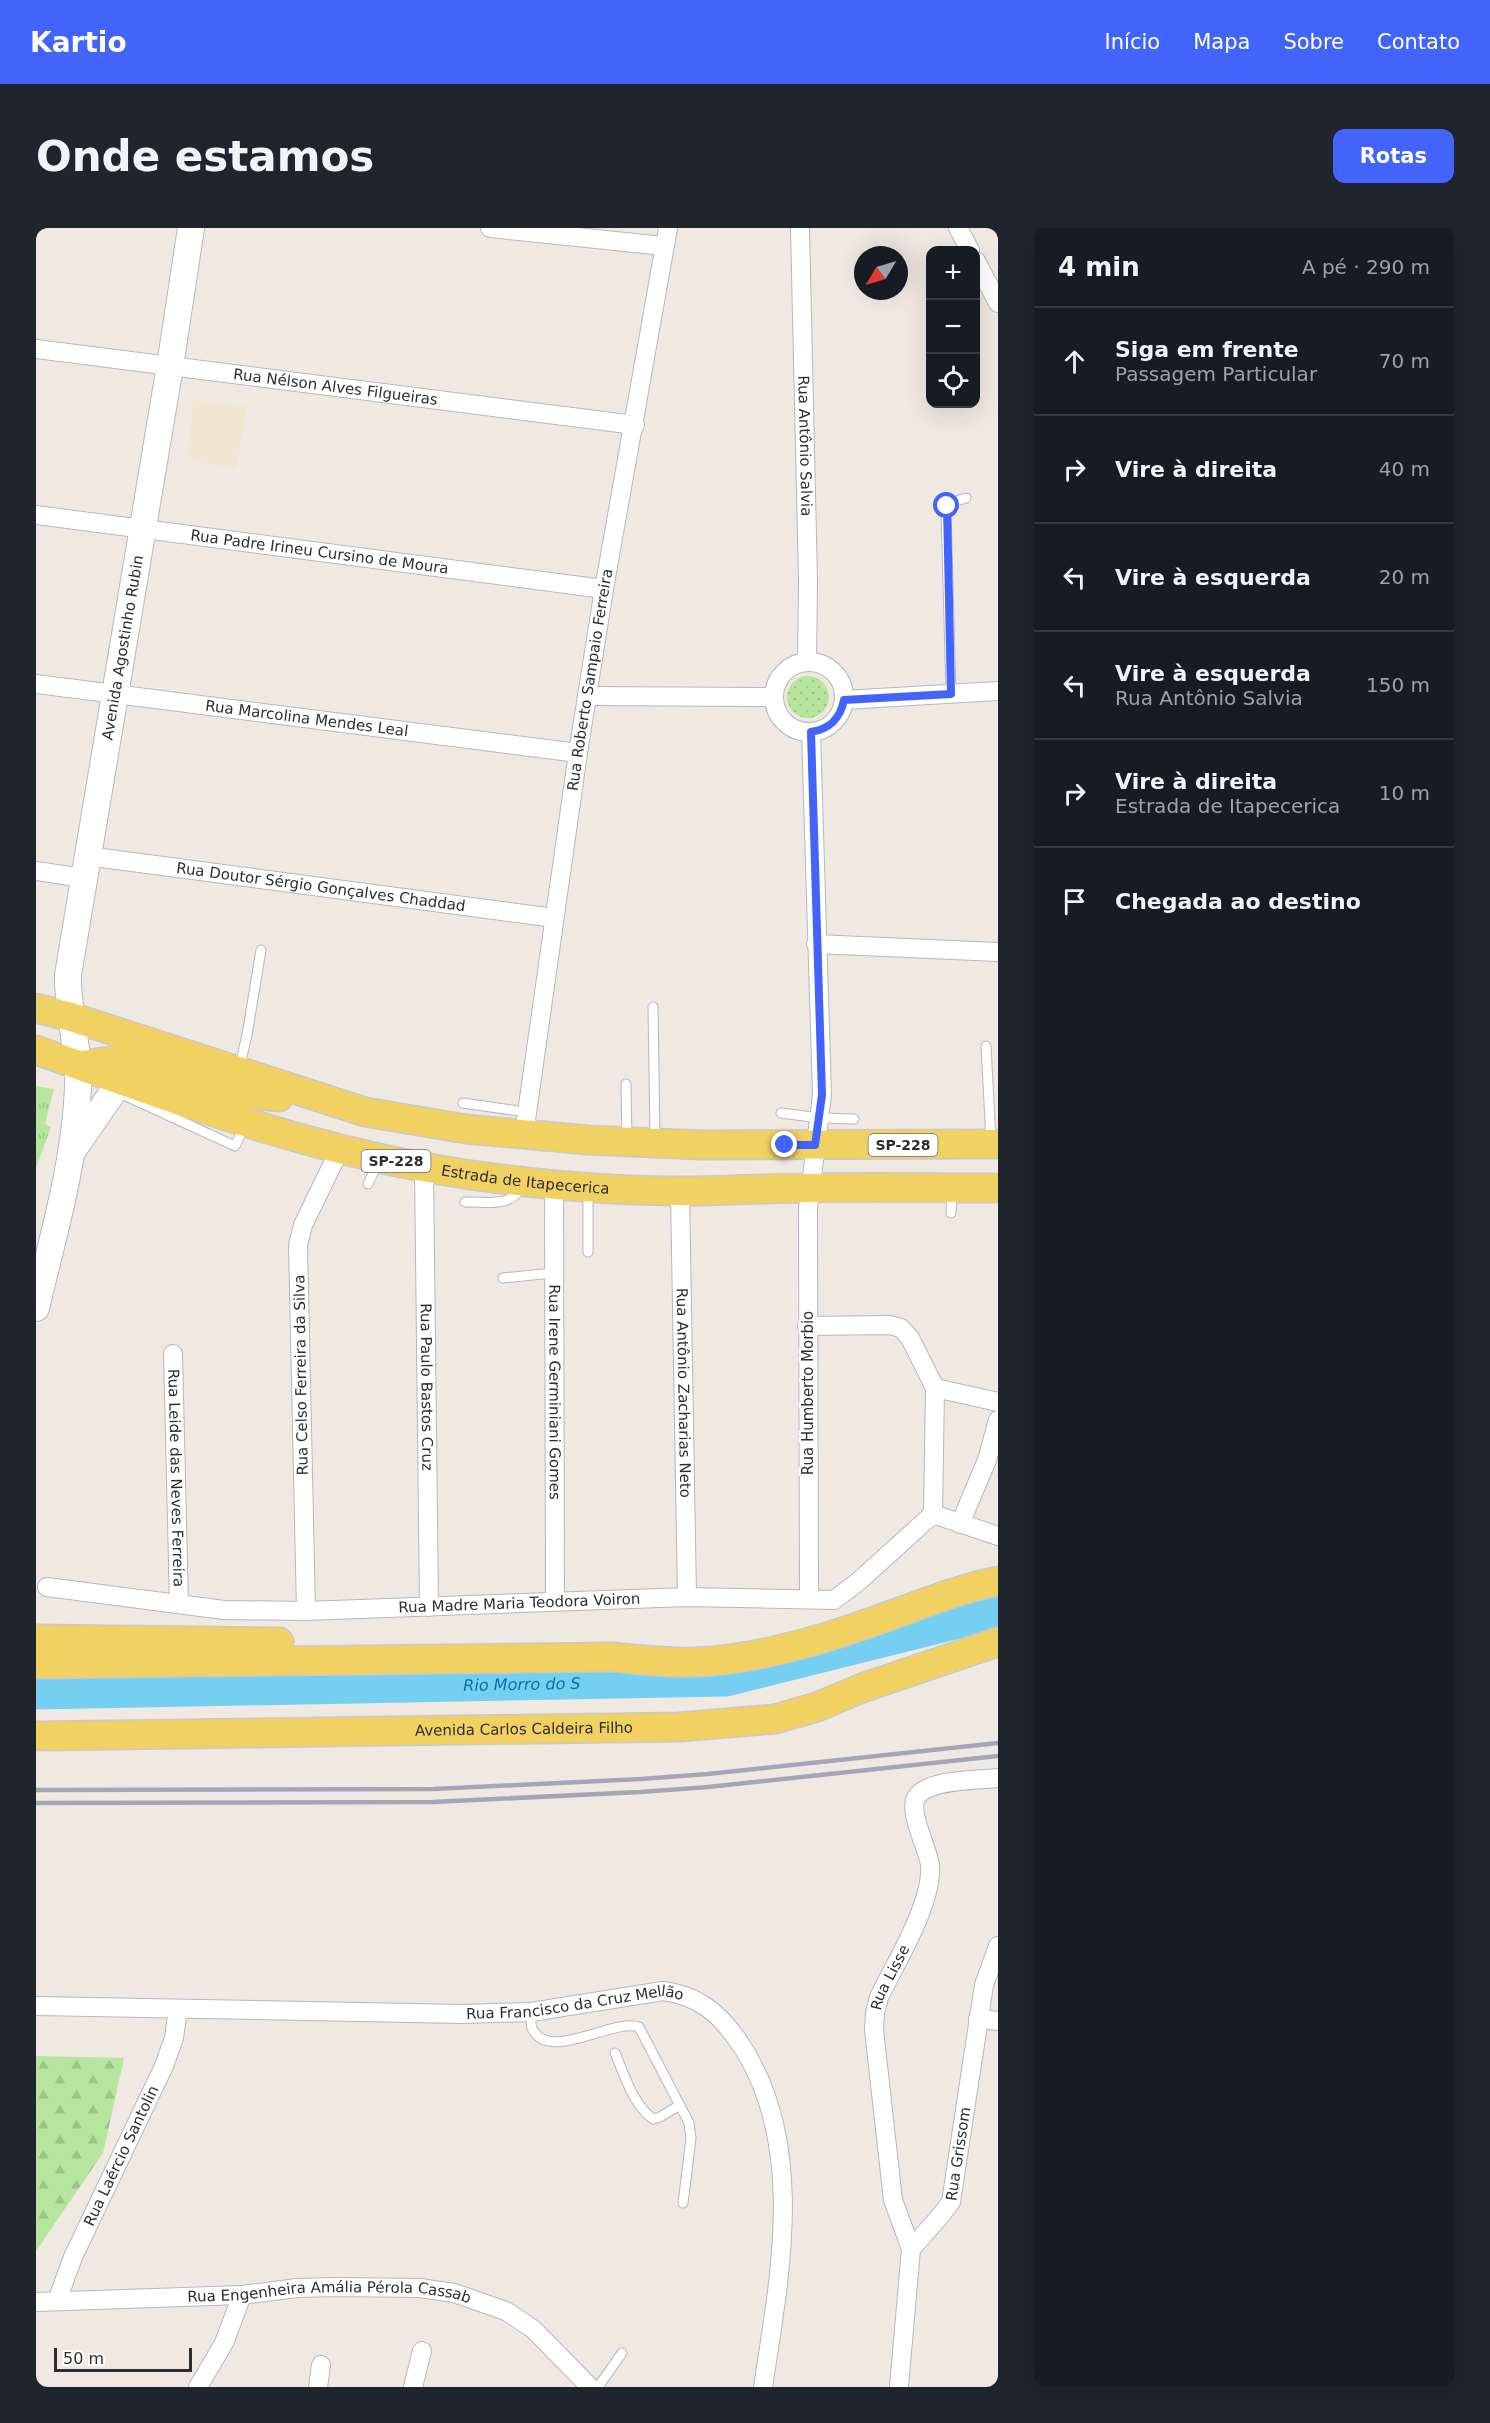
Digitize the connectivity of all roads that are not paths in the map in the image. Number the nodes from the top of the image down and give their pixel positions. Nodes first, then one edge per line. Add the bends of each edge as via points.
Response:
1 (191, 228) edge
2 (490, 228) edge
3 (800, 228) edge
4 (958, 228) edge
5 (666, 237) edge
6 (968, 246) edge
7 (980, 270) edge
8 (998, 303) edge
9 (36, 349) edge
10 (170, 366) junction
11 (635, 425) junction
12 (966, 498) dead end
13 (36, 515) edge
14 (142, 528) junction
15 (604, 589) junction
16 (807, 662) junction
17 (36, 684) edge
18 (998, 691) edge
19 (114, 694) junction
20 (951, 694) junction
21 (587, 696) junction
22 (774, 696) junction
23 (844, 700) junction
24 (811, 732) junction
25 (578, 753) junction
26 (85, 867) junction
27 (36, 871) edge
28 (554, 918) junction
29 (816, 944) junction
30 (261, 950) dead end
31 (998, 952) edge
32 (653, 1007) dead end
33 (36, 1008) edge
34 (71, 1017) junction
35 (36, 1025) edge
36 (986, 1046) dead end
37 (36, 1050) edge
38 (78, 1065) junction
39 (238, 1071) junction
40 (626, 1084) dead end
41 (118, 1086) junction
42 (321, 1098) junction
43 (463, 1104) dead end
44 (781, 1113) dead end
45 (854, 1119) dead end
46 (524, 1123) junction
47 (818, 1132) junction
48 (627, 1142) junction
49 (655, 1143) junction
50 (995, 1144) edge
51 (340, 1149) junction
52 (72, 1153) junction
53 (381, 1158) junction
54 (424, 1167) junction
55 (526, 1180) junction
56 (369, 1184) dead end
57 (554, 1184) junction
58 (588, 1186) junction
59 (809, 1188) junction
60 (998, 1188) edge
61 (680, 1191) junction
62 (465, 1202) dead end
63 (588, 1252) dead end
64 (553, 1273) junction
65 (503, 1278) dead end
66 (36, 1308) edge
67 (807, 1326) junction
68 (173, 1354) dead end
69 (935, 1388) junction
70 (998, 1402) edge
71 (998, 1420) edge
72 (933, 1514) junction
73 (960, 1524) junction
74 (998, 1536) edge
75 (998, 1581) edge
76 (47, 1587) dead end
77 (687, 1597) junction
78 (809, 1599) junction
79 (555, 1600) junction
80 (179, 1604) junction
81 (429, 1607) junction
82 (306, 1611) junction
83 (36, 1639) edge
84 (998, 1642) edge
85 (613, 1657) junction
86 (36, 1664) edge
87 (36, 1736) edge
88 (998, 1778) edge
89 (998, 1947) edge
90 (36, 2006) edge
91 (178, 2009) junction
92 (531, 2012) junction
93 (978, 2018) junction
94 (998, 2021) edge
95 (615, 2053) dead end
96 (680, 2105) junction
97 (683, 2203) dead end
98 (911, 2249) junction
99 (242, 2295) junction
100 (57, 2301) junction
101 (36, 2302) edge
102 (422, 2351) dead end
103 (622, 2353) dead end
104 (321, 2365) dead end
105 (198, 2387) edge
106 (318, 2387) edge
107 (413, 2387) edge
108 (590, 2387) edge
109 (598, 2387) edge
110 (763, 2387) edge
111 (899, 2387) edge

1 - 10 main road, Avenida Agostinho Rubin
2 - 5 street
3 - 16 street, Rua Antônio Salvia
4 - 6 street
5 - 11 street, Rua Roberto Sampaio Ferreira
7 - 8 street
9 - 10 street, Rua Nélson Alves Filgueiras
10 - 11 street, Rua Nélson Alves Filgueiras
10 - 14 main road, Avenida Agostinho Rubin
11 - 15 street, Rua Roberto Sampaio Ferreira
12 - 20 lane via 950,503 946,510
13 - 14 street, Rua Padre Irineu Cursino de Moura
14 - 15 street, Rua Padre Irineu Cursino de Moura
14 - 19 main road, Avenida Agostinho Rubin
15 - 21 street, Rua Roberto Sampaio Ferreira
16 - 22 street via 784,673
16 - 23 street via 831,670 841,684
17 - 19 street, Rua Marcolina Mendes Leal
18 - 20 street
19 - 25 street, Rua Marcolina Mendes Leal
19 - 26 main road, Avenida Agostinho Rubin
20 - 23 street
21 - 22 street
21 - 25 street, Rua Roberto Sampaio Ferreira
22 - 24 street via 782,720 795,729
23 - 24 street via 834,723
24 - 29 street
25 - 28 street, Rua Roberto Sampaio Ferreira
26 - 27 street, Rua Doutor Sérgio Gonçalves Chaddad
26 - 28 street, Rua Doutor Sérgio Gonçalves Chaddad
26 - 34 main road, Avenida Agostinho Rubin via 68,975
28 - 46 street, Rua Roberto Sampaio Ferreira
29 - 31 street
29 - 47 street via 822,1095
30 - 39 lane
32 - 49 lane
33 - 34 main road, SP-228
34 - 35 main road
34 - 38 main road, Avenida Agostinho Rubin
34 - 39 main road, SP-228
36 - 50 lane
37 - 38 main road, Estrada de Itapecerica / SP-228
38 - 41 main road, Estrada de Itapecerica / SP-228
38 - 42 main road via 117,1059 238,1093
38 - 52 main road, Avenida Agostinho Rubin
39 - 42 main road, SP-228
40 - 48 lane
41 - 51 main road, Estrada de Itapecerica / SP-228
41 - 52 main road
42 - 46 main road, SP-228 via 365,1112 466,1129
43 - 46 lane
44 - 47 lane
45 - 47 lane
46 - 48 main road, SP-228
47 - 49 main road, SP-228
47 - 50 main road, SP-228
47 - 59 street
48 - 49 main road, SP-228
51 - 53 main road, Estrada de Itapecerica / SP-228
51 - 82 street, Rua Celso Ferreira da Silva via 303,1225 298,1245
52 - 66 main road
53 - 54 main road, Estrada de Itapecerica / SP-228
53 - 56 lane
54 - 55 main road, Estrada de Itapecerica / SP-228
54 - 81 street, Rua Paulo Bastos Cruz
55 - 57 main road, Estrada de Itapecerica / SP-228
55 - 62 lane via 507,1202
57 - 58 main road, Estrada de Itapecerica / SP-228
57 - 64 street, Rua Irene Germiniani Gomes
58 - 61 main road, Estrada de Itapecerica / SP-228
58 - 63 lane
59 - 60 main road, Estrada de Itapecerica / SP-228 via 951,1200
59 - 61 main road, Estrada de Itapecerica / SP-228
59 - 67 street, Rua Humberto Morbio
61 - 77 street, Rua Antônio Zacharias Neto
64 - 65 lane
64 - 79 street, Rua Irene Germiniani Gomes
67 - 69 street via 901,1328
67 - 78 street, Rua Humberto Morbio
68 - 80 street, Rua Leide das Neves Ferreira
69 - 70 street
69 - 72 street
71 - 73 street via 987,1460
72 - 73 street
72 - 78 street, Rua Madre Maria Teodora Voiron via 837,1598
73 - 74 street
75 - 85 main road via 857,1627 759,1653 696,1662
76 - 80 street, Rua Madre Maria Teodora Voiron
77 - 78 street, Rua Madre Maria Teodora Voiron
77 - 79 street, Rua Madre Maria Teodora Voiron
79 - 81 street, Rua Madre Maria Teodora Voiron
80 - 82 street, Rua Madre Maria Teodora Voiron via 224,1610
81 - 82 street, Rua Madre Maria Teodora Voiron
83 - 85 main road via 523,1645
84 - 87 main road, Avenida Carlos Caldeira Filho via 775,1719 679,1727
85 - 86 main road
88 - 98 street, Rua Lisse via 936,1785 915,1798 930,1878 923,1906 874,2013 893,2200
89 - 93 street, Rua Grissom via 984,1984
90 - 91 street, Rua Francisco da Cruz Mellão
91 - 92 street, Rua Francisco da Cruz Mellão
91 - 100 street, Rua Laércio Santolin via 174,2038 164,2066 73,2257
92 - 96 lane via 531,2029 548,2040 564,2042 621,2026 639,2027
92 - 110 street, Rua Francisco da Cruz Mellão via 663,1991 680,1993 715,2012 744,2049 769,2105 780,2159 783,2231
93 - 94 street
93 - 98 street, Rua Grissom via 951,2202
95 - 96 lane via 644,2112 653,2119 660,2118
96 - 97 lane via 691,2138
98 - 111 street
99 - 100 street, Rua Engenheira Amália Pérola Cassab
99 - 105 street via 224,2343
99 - 108 street, Rua Engenheira Amália Pérola Cassab via 336,2287 420,2288 454,2293 506,2311 533,2329
100 - 101 street, Rua Engenheira Amália Pérola Cassab
102 - 107 street
103 - 109 lane
104 - 106 street

